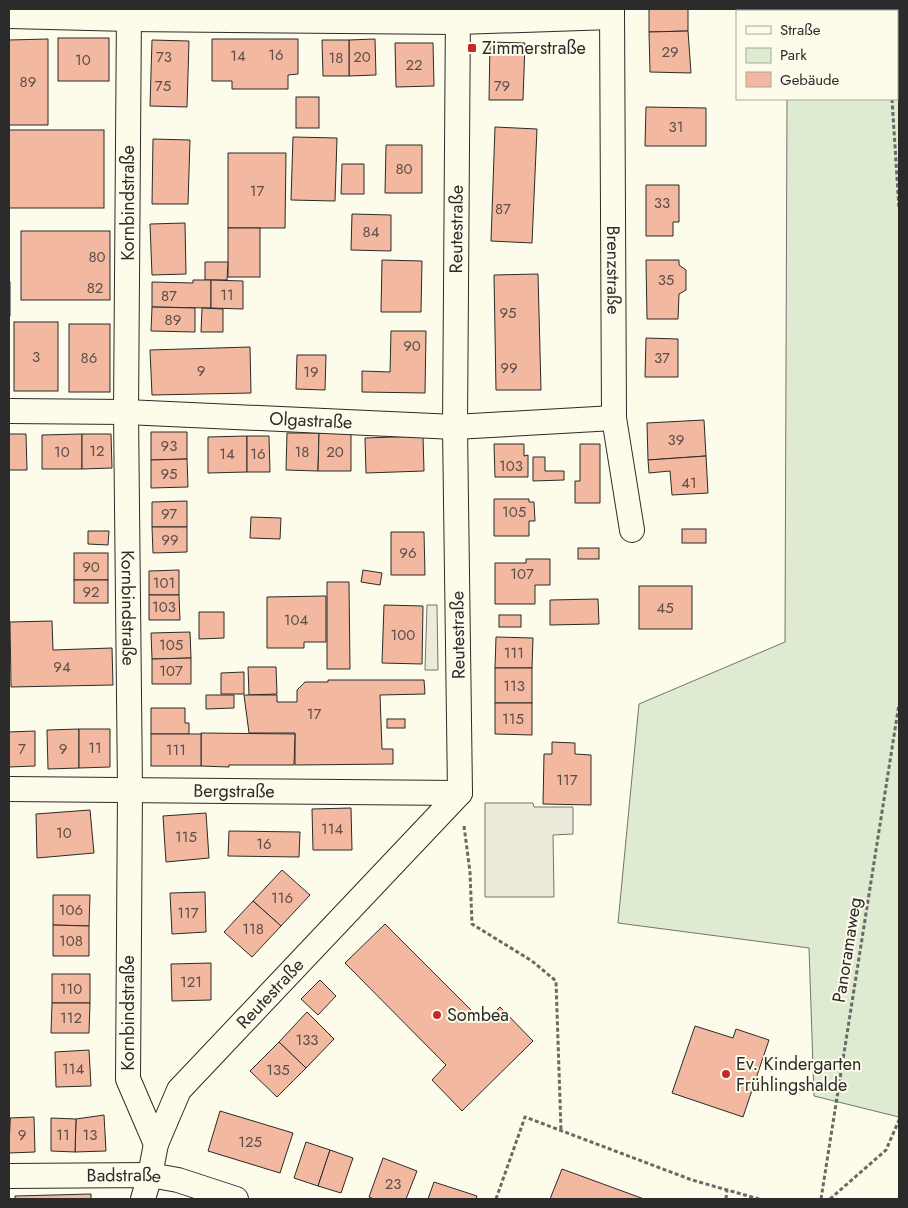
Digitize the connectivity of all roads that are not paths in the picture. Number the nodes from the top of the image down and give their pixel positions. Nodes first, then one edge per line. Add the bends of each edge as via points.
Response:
1 (612, 13) edge
2 (129, 14) edge
3 (203, 14) edge
4 (458, 15) edge
5 (9, 16) edge
6 (9, 411) edge
7 (126, 412) junction
8 (614, 418) junction
9 (455, 427) junction
10 (632, 530) dead end
11 (9, 789) edge
12 (130, 789) junction
13 (460, 793) junction
14 (156, 1144) junction
15 (150, 1175) junction
16 (9, 1176) edge
17 (143, 1199) edge
18 (236, 1199) edge

1 - 4 street
1 - 8 street, Brenzstraße
2 - 3 street
2 - 5 street
2 - 7 street, Kornbindstraße
3 - 4 street
4 - 9 street, Reutestraße
6 - 7 street, Olgastraße
7 - 9 street, Olgastraße
7 - 12 street, Kornbindstraße
8 - 9 street, Olgastraße
8 - 10 street, Brenzstraße
9 - 13 street, Reutestraße
11 - 12 street, Bergstraße
12 - 13 street, Bergstraße
12 - 14 street, Kornbindstraße via 128,1079
13 - 14 street, Reutestraße via 178,1090
14 - 15 street
15 - 16 street, Badstraße
15 - 17 street
15 - 18 street, Badstraße via 178,1180

